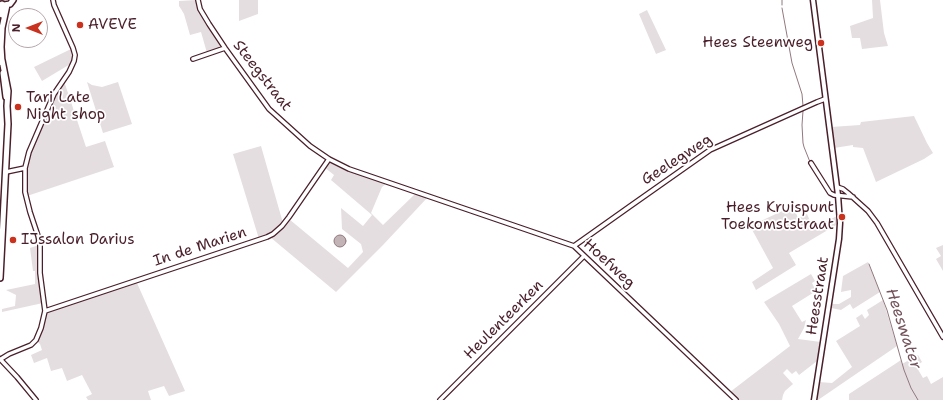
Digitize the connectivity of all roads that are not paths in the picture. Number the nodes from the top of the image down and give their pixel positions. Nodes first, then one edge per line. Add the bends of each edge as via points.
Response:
1 (13, 0) edge
2 (53, 0) edge
3 (198, 0) edge
4 (813, 0) edge
5 (3, 4) edge
6 (1, 19) edge
7 (2, 28) junction
8 (225, 48) junction
9 (192, 59) dead end
10 (3, 81) edge
11 (4, 88) edge
12 (825, 99) junction
13 (329, 159) junction
14 (811, 163) dead end
15 (25, 168) junction
16 (6, 172) junction
17 (388, 182) joint
18 (837, 188) junction
19 (838, 195) junction
20 (853, 197) junction
21 (574, 246) junction
22 (584, 256) junction
23 (0, 278) edge
24 (45, 311) junction
25 (943, 337) edge
26 (0, 359) edge
27 (36, 400) edge
28 (440, 400) edge
29 (736, 400) edge
30 (814, 400) edge

1 - 5 main road via 11,3
2 - 15 street via 73,48 74,61 54,94 29,152
3 - 8 street, Steegstraat via 200,10
4 - 12 street, Heesstraat
5 - 6 main road
5 - 7 main road
6 - 7 main road
7 - 10 main road
8 - 9 street
8 - 13 street, Steegstraat via 270,109 310,146
10 - 11 main road
11 - 16 main road via 8,124
12 - 18 street, Heesstraat
12 - 21 street, Geelegweg via 705,153
13 - 17 street, Steegstraat via 349,169
13 - 24 street, In de Marien via 289,217 273,234
14 - 19 street via 830,193
15 - 16 street
15 - 24 street via 27,203 40,242 40,273
16 - 23 main road
17 - 21 street, Hoefweg
18 - 19 street, Heesstraat
18 - 20 street via 843,189
19 - 20 street
19 - 30 street, Heesstraat via 839,239
20 - 25 street via 878,223
21 - 22 street, Hoefweg
22 - 28 street, Heulenteerken
22 - 29 street, Hoefweg
24 - 26 street via 36,340
26 - 27 street

